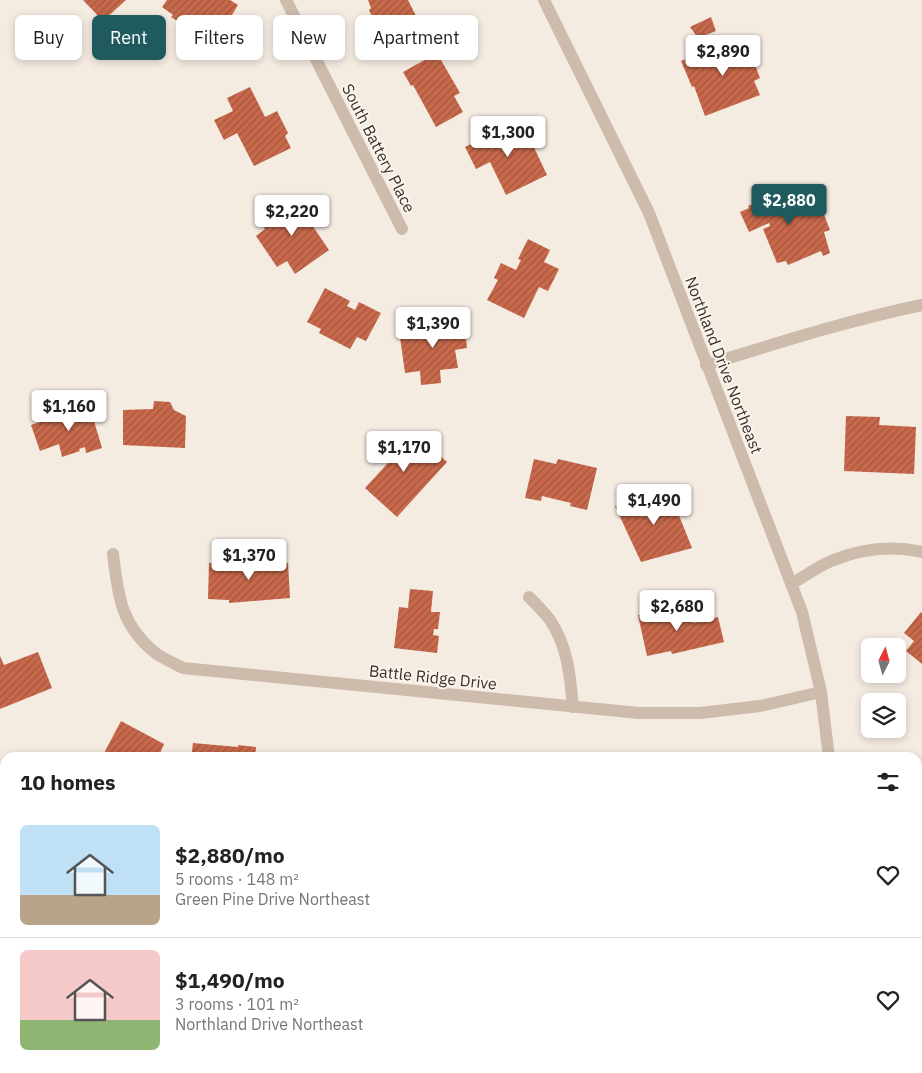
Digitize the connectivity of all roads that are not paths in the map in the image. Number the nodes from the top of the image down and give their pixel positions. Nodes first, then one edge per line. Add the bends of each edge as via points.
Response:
1 (286, 0) edge
2 (544, 0) edge
3 (402, 230) dead end
4 (922, 305) edge
5 (706, 365) junction
6 (922, 552) edge
7 (113, 554) dead end
8 (791, 584) junction
9 (529, 597) dead end
10 (820, 692) junction
11 (573, 707) junction
12 (828, 752) edge

1 - 3 street, South Battery Place
2 - 5 street, Northland Drive Northeast via 649,213
4 - 5 street via 795,337
5 - 8 street, Northland Drive Northeast
6 - 8 street via 904,548 866,550 831,561
7 - 11 street, Battle Ridge Drive via 119,598 131,626 154,652 184,668
8 - 10 street, Northland Drive Northeast via 802,612
9 - 11 street via 550,620 564,645
10 - 11 street, Battle Ridge Drive via 760,706 700,713 639,713
10 - 12 street, Northland Drive Northeast

